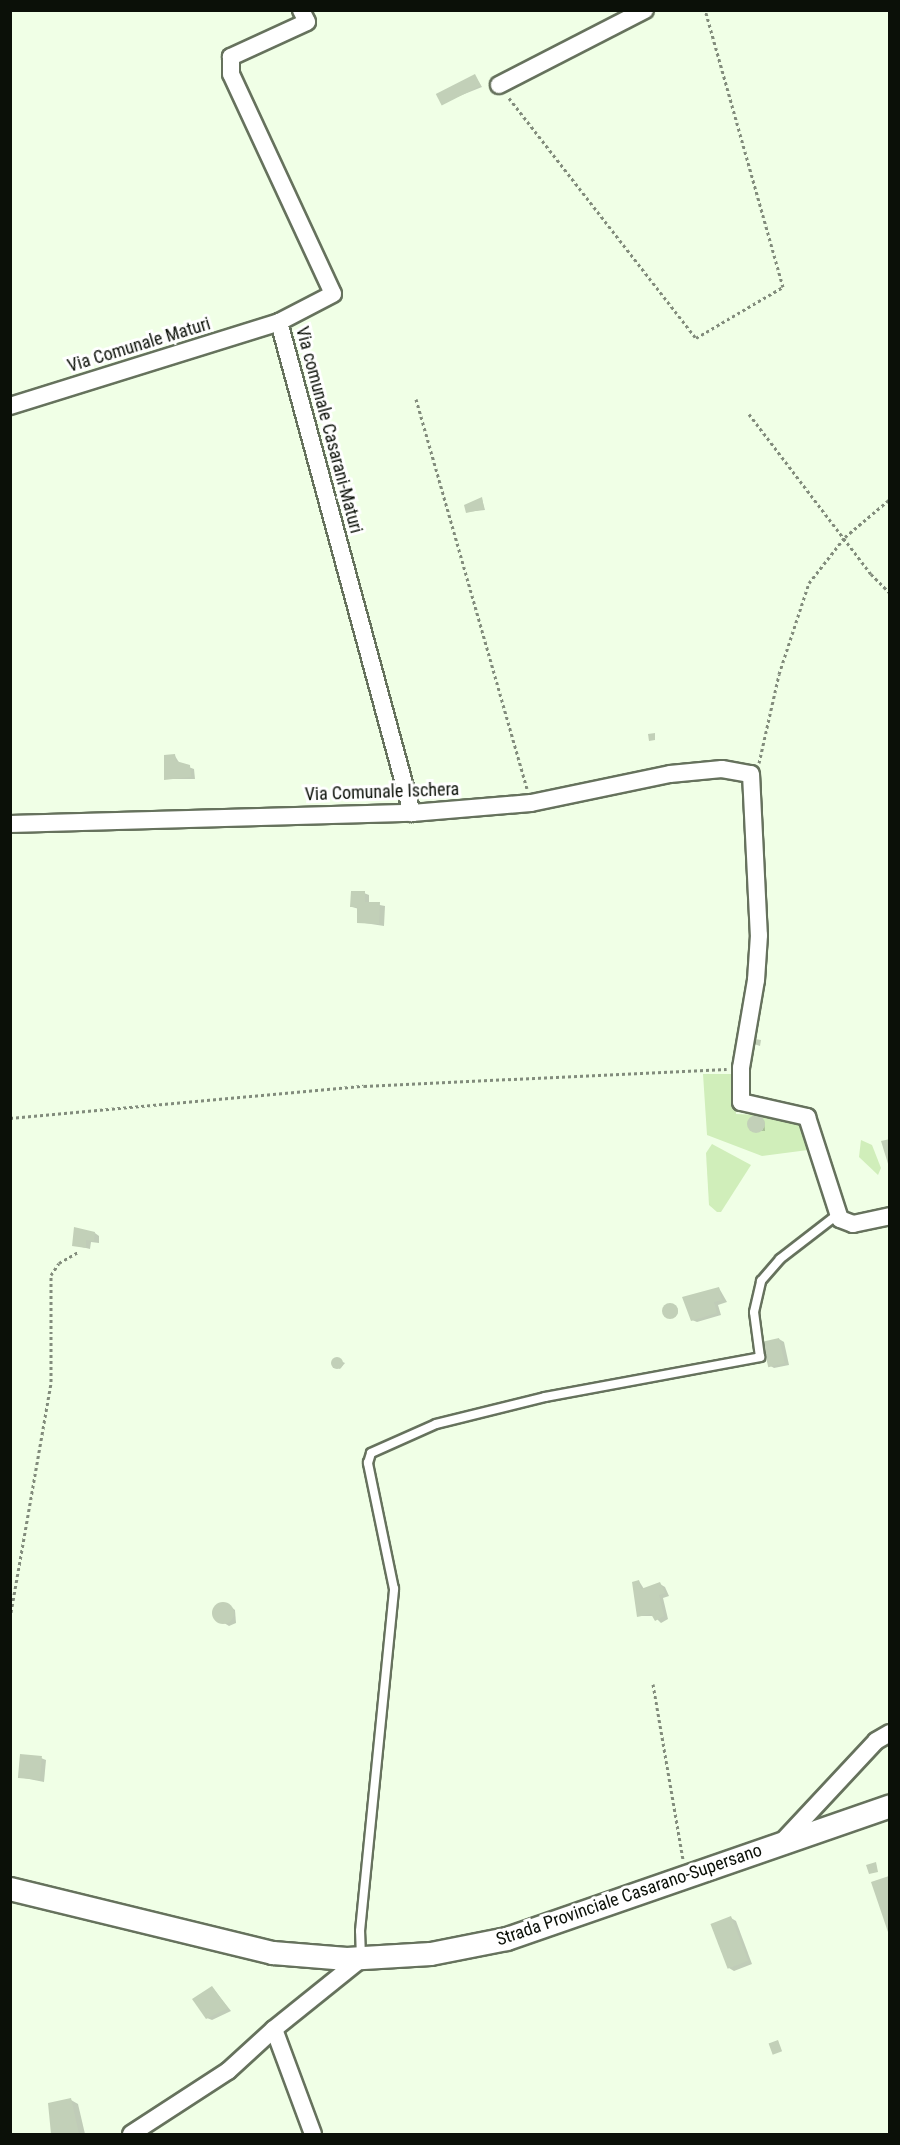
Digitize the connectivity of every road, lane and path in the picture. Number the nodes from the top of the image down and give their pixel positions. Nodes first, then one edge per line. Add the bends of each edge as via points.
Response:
1 (301, 10) edge
2 (645, 10) edge
3 (705, 10) edge
4 (499, 85) joint
5 (279, 322) junction
6 (416, 399) dead end
7 (10, 406) edge
8 (749, 414) dead end
9 (890, 499) edge
10 (845, 537) junction
11 (890, 594) edge
12 (751, 774) junction
13 (531, 803) junction
14 (412, 813) junction
15 (10, 824) edge
16 (741, 1068) junction
17 (10, 1118) edge
18 (837, 1215) junction
19 (890, 1216) edge
20 (78, 1252) dead end
21 (10, 1618) edge
22 (652, 1684) dead end
23 (890, 1733) edge
24 (890, 1806) edge
25 (780, 1844) junction
26 (686, 1877) junction
27 (10, 1889) edge
28 (361, 1959) junction
29 (274, 2029) junction
30 (131, 2134) edge
31 (313, 2134) edge

1 - 5 street, Via comunale Casarani-Maturi via 308,22 231,57 231,74 333,294
2 - 4 street
3 - 4 path via 783,287 696,338
5 - 7 street, Via Comunale Maturi
5 - 14 street, Via comunale Casarani-Maturi
6 - 13 path
8 - 10 path
9 - 10 path
10 - 11 path
10 - 12 path via 809,583 779,674 761,761
12 - 13 street, Via Comunale Ischera via 722,769 670,774
12 - 16 street via 759,935 756,980
13 - 14 street, Via Comunale Ischera
14 - 15 street, Via Comunale Ischera
16 - 17 path via 364,1086
16 - 18 street via 741,1102 793,1112 812,1123
18 - 19 street via 853,1224
18 - 28 lane via 780,1258 761,1281 754,1312 760,1357 545,1397 436,1424 371,1453 368,1463 394,1589 360,1931
20 - 21 path via 59,1263 51,1275 51,1382
22 - 26 path
23 - 25 street via 876,1741
24 - 25 main road, Strada Provinciale Casarano-Supersano
25 - 26 main road, Strada Provinciale Casarano-Supersano
26 - 28 main road, Strada Provinciale Casarano-Supersano via 507,1939 431,1954
27 - 28 main road, Strada Provinciale Casarano-Supersano via 273,1953
28 - 29 street
29 - 30 street via 228,2071
29 - 31 street

